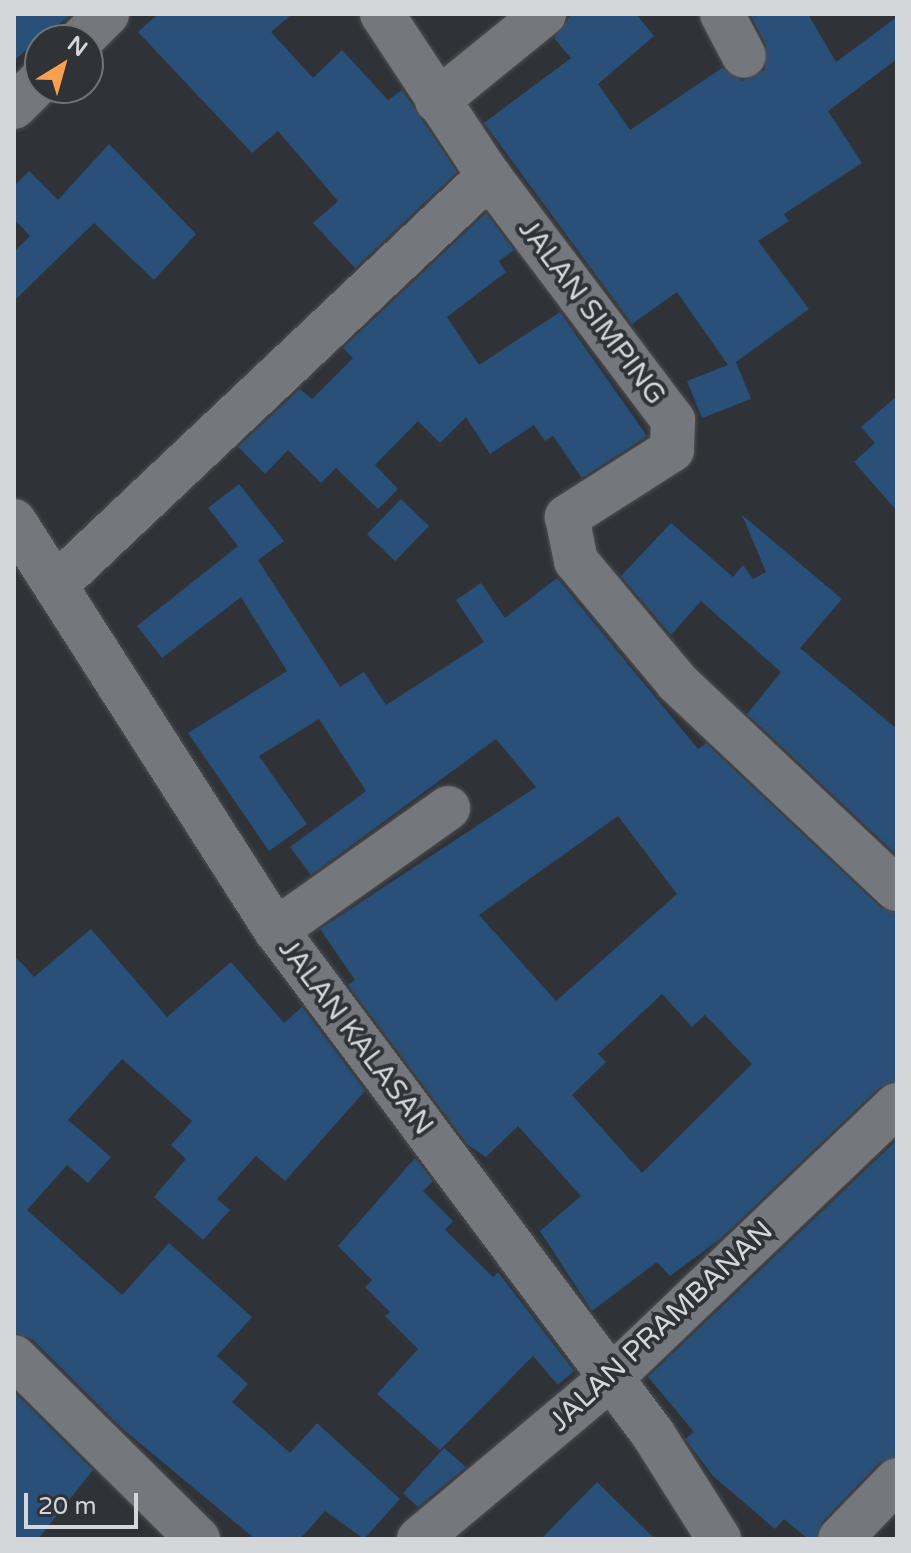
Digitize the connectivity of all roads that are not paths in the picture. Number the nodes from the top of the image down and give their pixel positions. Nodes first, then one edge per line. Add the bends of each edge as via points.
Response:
1 (382, 14) edge
2 (544, 14) edge
3 (722, 14) edge
4 (744, 56) dead end
5 (437, 101) junction
6 (489, 176) junction
7 (14, 521) edge
8 (58, 583) junction
9 (448, 808) dead end
10 (897, 889) edge
11 (276, 930) junction
12 (897, 1105) edge
13 (14, 1357) edge
14 (612, 1377) junction
15 (897, 1480) edge
16 (198, 1539) edge
17 (419, 1539) edge
18 (719, 1539) edge
19 (840, 1539) edge

1 - 5 street, JALAN SIMPING
2 - 5 street
3 - 4 street
5 - 6 street, JALAN SIMPING
6 - 8 street
6 - 10 street, JALAN SIMPING via 673,420 672,450 570,543 677,682
7 - 8 street, JALAN KALASAN
8 - 11 street, JALAN KALASAN
9 - 11 street
11 - 14 street, JALAN KALASAN
12 - 14 street, JALAN PRAMBANAN
13 - 16 street
14 - 17 street, JALAN PRAMBANAN
14 - 18 street, JALAN KALASAN
15 - 19 street

